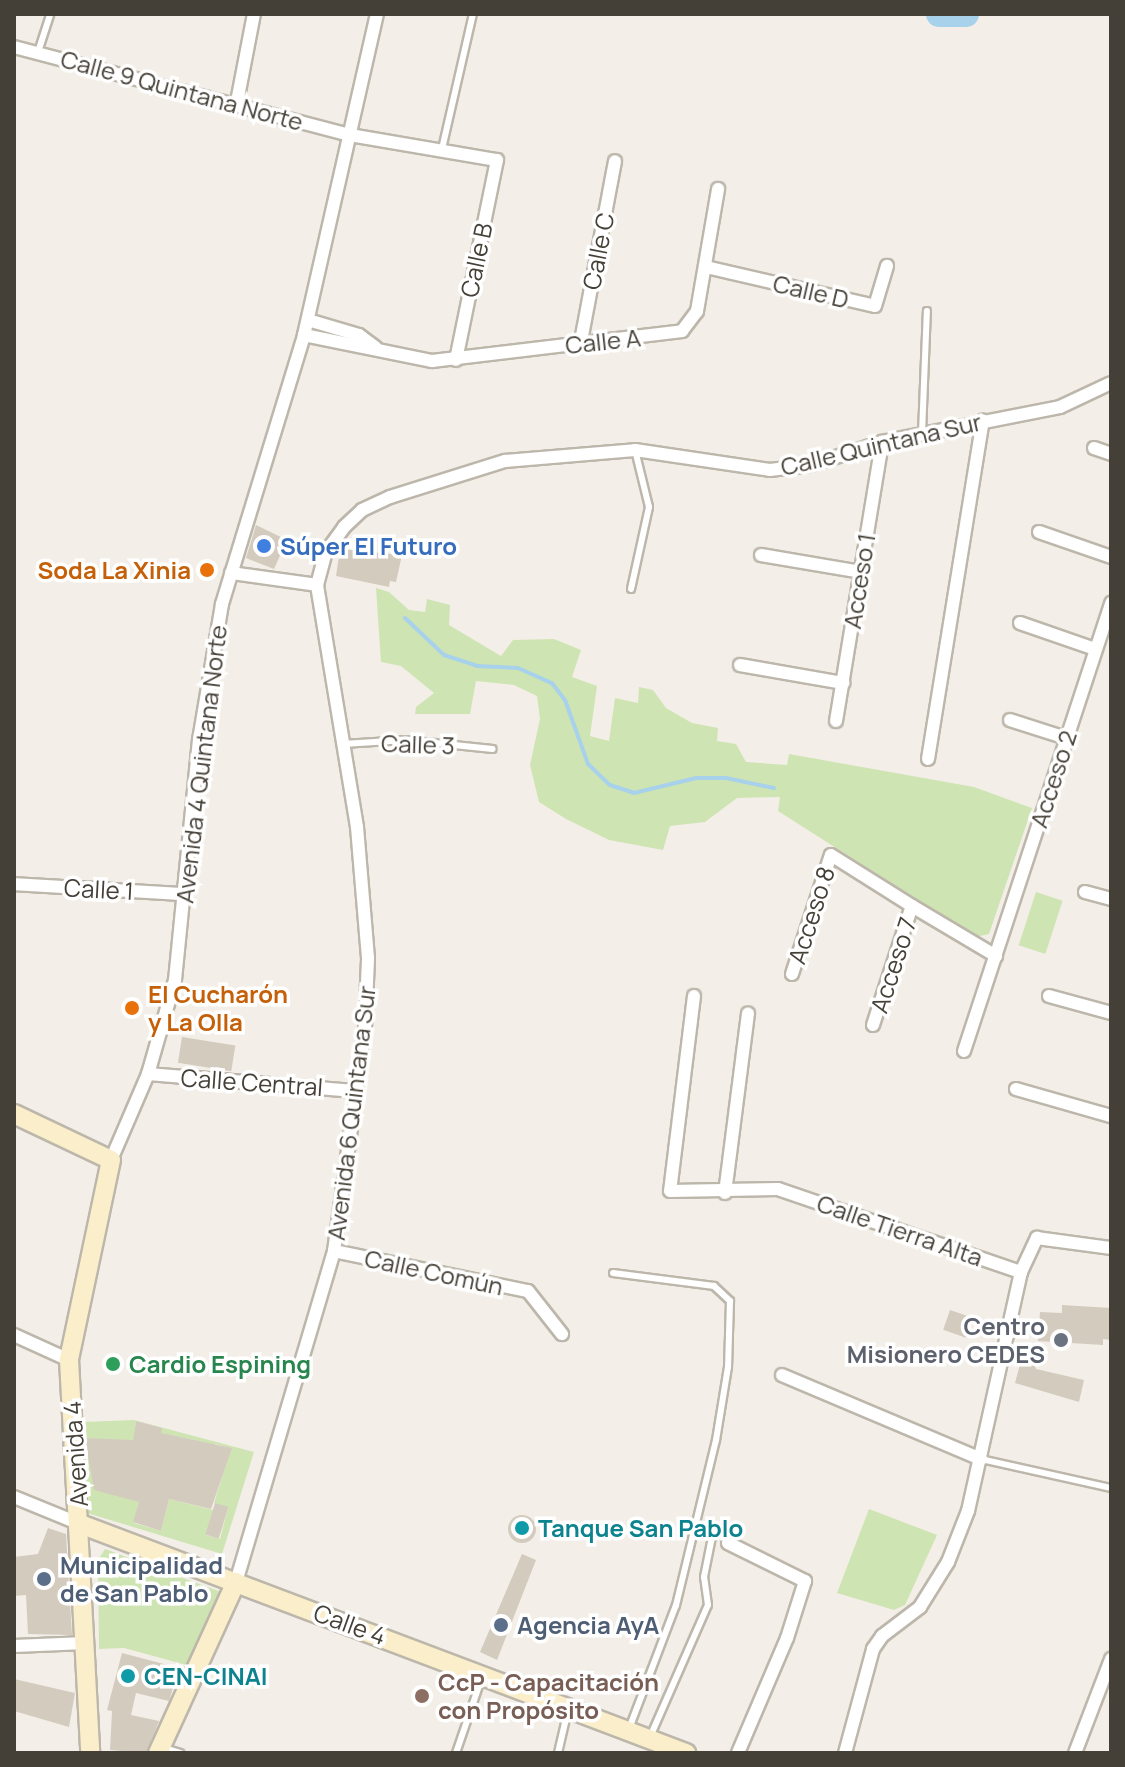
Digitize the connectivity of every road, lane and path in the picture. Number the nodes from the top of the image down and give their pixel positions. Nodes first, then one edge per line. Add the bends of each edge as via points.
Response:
1 (50, 14) edge
2 (254, 14) edge
3 (377, 14) edge
4 (473, 14) edge
5 (14, 47) edge
6 (38, 52) junction
7 (237, 102) junction
8 (350, 135) junction
9 (442, 149) junction
10 (497, 160) joint
11 (615, 161) dead end
12 (718, 189) dead end
13 (887, 266) dead end
14 (706, 267) junction
15 (927, 311) dead end
16 (308, 320) junction
17 (304, 335) junction
18 (581, 341) junction
19 (376, 348) junction
20 (456, 360) junction
21 (1111, 383) edge
22 (983, 420) junction
23 (922, 433) junction
24 (882, 442) junction
25 (1094, 448) dead end
26 (635, 450) junction
27 (1111, 454) edge
28 (1039, 532) dead end
29 (761, 555) dead end
30 (1111, 557) edge
31 (861, 572) junction
32 (231, 573) junction
33 (317, 585) junction
34 (631, 589) dead end
35 (1111, 603) edge
36 (1020, 623) dead end
37 (1095, 649) junction
38 (740, 665) dead end
39 (843, 683) junction
40 (1010, 720) dead end
41 (836, 721) dead end
42 (1066, 738) junction
43 (343, 744) junction
44 (493, 749) dead end
45 (928, 759) dead end
46 (14, 884) edge
47 (1085, 892) dead end
48 (184, 894) junction
49 (1111, 899) edge
50 (912, 906) junction
51 (996, 956) junction
52 (792, 974) dead end
53 (694, 996) dead end
54 (1049, 996) dead end
55 (748, 1013) dead end
56 (1111, 1013) edge
57 (873, 1025) dead end
58 (964, 1051) dead end
59 (148, 1074) junction
60 (1016, 1089) dead end
61 (357, 1091) junction
62 (14, 1114) edge
63 (1111, 1116) edge
64 (111, 1160) junction
65 (725, 1193) junction
66 (1111, 1248) edge
67 (334, 1251) junction
68 (1021, 1272) junction
69 (613, 1273) dead end
70 (562, 1334) dead end
71 (14, 1335) edge
72 (69, 1360) junction
73 (782, 1375) dead end
74 (981, 1459) junction
75 (1111, 1488) edge
76 (14, 1497) edge
77 (80, 1524) junction
78 (714, 1527) dead end
79 (728, 1543) dead end
80 (236, 1582) junction
81 (86, 1643) junction
82 (14, 1646) edge
83 (1111, 1659) edge
84 (483, 1673) junction
85 (569, 1706) junction
86 (629, 1729) junction
87 (650, 1737) junction
88 (159, 1750) edge
89 (90, 1753) edge
90 (180, 1753) edge
91 (456, 1753) edge
92 (558, 1753) edge
93 (686, 1753) edge
94 (738, 1753) edge
95 (845, 1753) edge
96 (1075, 1753) edge

1 - 6 lane
2 - 7 street
3 - 8 street
4 - 9 lane
5 - 6 street, Calle 9 Quintana Norte
6 - 7 street, Calle 9 Quintana Norte
7 - 8 street, Calle 9 Quintana Norte
8 - 9 street, Calle 9 Quintana Norte
8 - 16 street, Avenida 4 Quintana Norte
9 - 10 street, Calle 9 Quintana Norte
10 - 20 street, Calle B
11 - 18 street, Calle C
12 - 14 street, Calle A
13 - 14 street, Calle D via 875,306
14 - 18 street, Calle A via 697,311 682,331
15 - 23 lane
16 - 17 street, Avenida 4 Quintana Norte
16 - 19 street, Calle A via 359,335
17 - 19 street, Calle A via 352,348
17 - 32 street, Avenida 4 Quintana Norte
18 - 20 street, Calle A
19 - 20 street, Calle A via 432,361
21 - 22 street, Calle Quintana Sur via 1060,407
22 - 23 street, Calle Quintana Sur
22 - 45 street
23 - 24 street, Calle Quintana Sur
24 - 26 street, Calle Quintana Sur via 811,465 770,470
24 - 31 street, Acceso 1
25 - 27 street
26 - 33 street, Calle Quintana Sur via 505,461 390,497 362,510 344,527 326,552
26 - 34 lane via 649,507
28 - 30 street
29 - 31 street
31 - 39 street, Acceso 1
32 - 33 street
32 - 48 street, Avenida 4 Quintana Norte via 199,740
33 - 43 street, Avenida 6 Quintana Sur
35 - 37 street, Acceso 2
36 - 37 street
37 - 42 street, Acceso 2
38 - 39 street
39 - 41 street, Acceso 1
40 - 42 street
42 - 51 street, Acceso 2
43 - 44 lane, Calle 3 via 406,740
43 - 61 street, Avenida 6 Quintana Sur via 357,827 368,958
46 - 48 street, Calle 1
47 - 49 street
48 - 59 street, Avenida 4 Quintana Norte via 175,980
50 - 51 street, Acceso 7
50 - 52 street, Acceso 8 via 831,855
50 - 57 street, Acceso 7
51 - 58 street, Acceso 2
53 - 65 street, Calle Tierra Alta via 670,1191
54 - 56 street
55 - 65 street
59 - 61 street, Calle Central
59 - 64 street, Avenida 4 Quintana Norte
60 - 63 street
61 - 67 street, Avenida 6 Quintana Sur
62 - 64 main road
64 - 72 main road, Avenida 4
65 - 68 street, Calle Tierra Alta via 749,1187 778,1189
66 - 68 street via 1043,1235
67 - 70 street, Calle Común via 528,1291
67 - 80 street, Avenida 6 Quintana Sur
68 - 74 street
69 - 86 lane via 714,1286 730,1301 728,1367 716,1440 676,1605
71 - 72 street
72 - 77 main road, Avenida 4
73 - 74 street
74 - 75 lane
74 - 95 street via 948,1562 920,1607 873,1649
76 - 77 street, Calle 4
77 - 80 main road, Calle 4
77 - 81 main road, Avenida 4
78 - 87 lane via 704,1577 708,1605
79 - 94 street via 805,1581
80 - 84 main road, Calle 4
80 - 88 main road
81 - 82 street
81 - 89 main road, Avenida 4
83 - 96 street
84 - 85 main road, Calle 4
84 - 91 lane
85 - 86 main road, Calle 4
85 - 92 lane
86 - 87 main road, Calle 4
87 - 93 main road, Calle 4
88 - 90 lane

